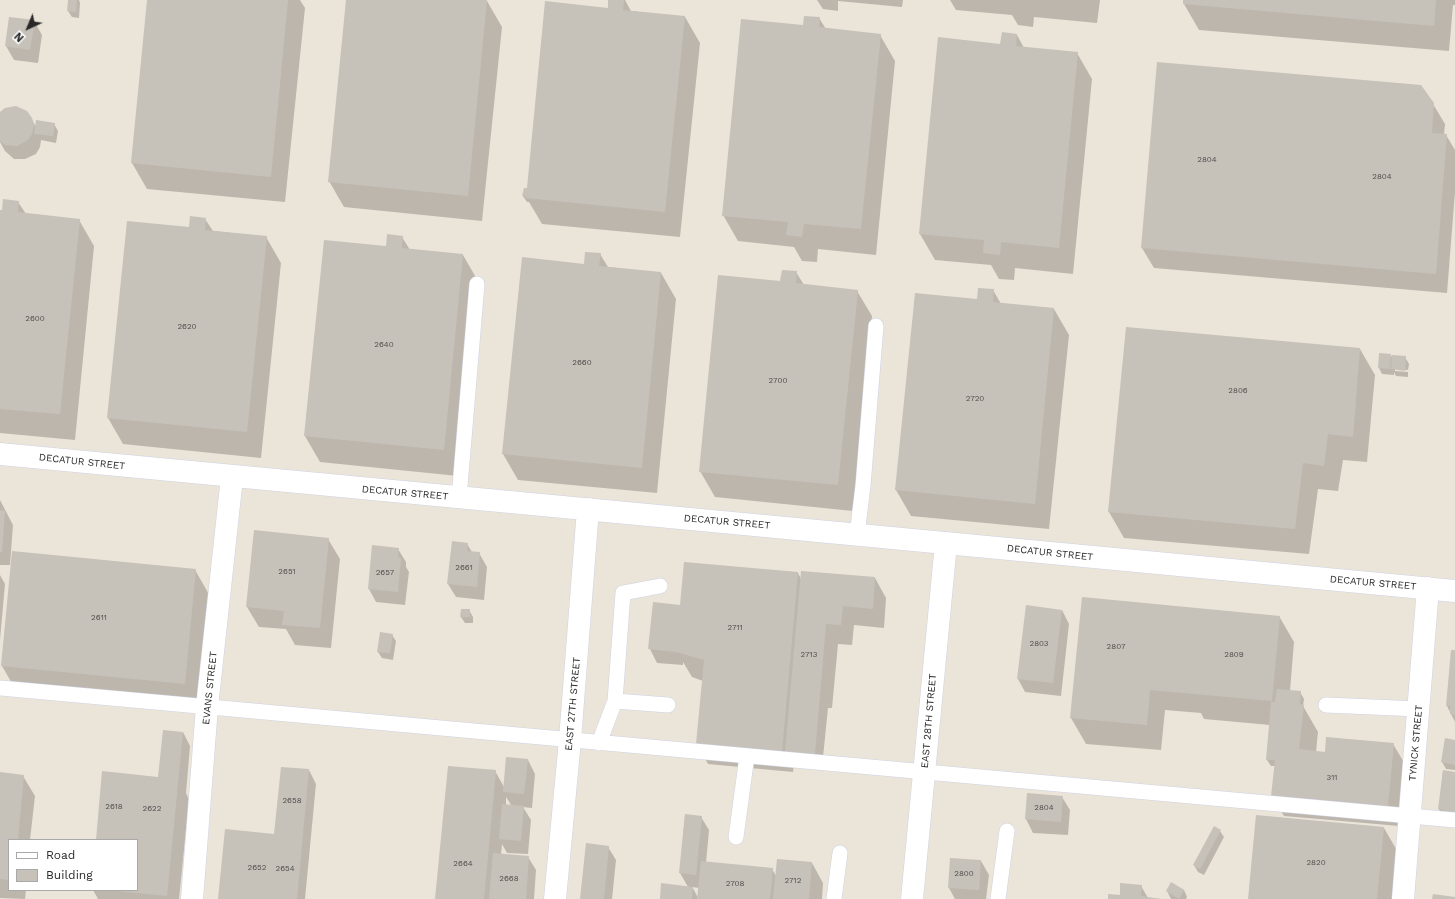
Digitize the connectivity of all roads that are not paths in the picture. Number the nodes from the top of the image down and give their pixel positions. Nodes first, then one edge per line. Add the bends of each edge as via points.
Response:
1 (477, 284) dead end
2 (876, 326) dead end
3 (0, 454) edge
4 (232, 477) junction
5 (459, 498) junction
6 (588, 509) junction
7 (858, 535) junction
8 (946, 543) junction
9 (660, 586) dead end
10 (1428, 588) junction
11 (1455, 591) edge
12 (0, 688) edge
13 (616, 702) junction
14 (668, 705) dead end
15 (1326, 705) dead end
16 (207, 707) junction
17 (1419, 709) junction
18 (570, 740) junction
19 (599, 743) junction
20 (747, 756) junction
21 (924, 772) junction
22 (1410, 816) junction
23 (1455, 820) edge
24 (1007, 832) dead end
25 (736, 837) dead end
26 (840, 853) dead end
27 (192, 899) edge
28 (555, 899) edge
29 (834, 899) edge
30 (912, 899) edge
31 (998, 899) edge
32 (1403, 899) edge

1 - 5 lane
2 - 7 lane
3 - 4 street, DECATUR STREET
4 - 5 street, DECATUR STREET
4 - 16 street, EVANS STREET
5 - 6 street, DECATUR STREET
6 - 7 street, DECATUR STREET
6 - 18 street, EAST 27TH STREET
7 - 8 street, DECATUR STREET
8 - 10 street, DECATUR STREET
8 - 21 street, EAST 28TH STREET
9 - 13 lane via 623,593
10 - 11 street, DECATUR STREET
10 - 17 street, TYNICK STREET
12 - 16 lane
13 - 14 lane
13 - 19 lane
15 - 17 lane
16 - 18 lane
16 - 27 street, EVANS STREET
17 - 22 street, TYNICK STREET
18 - 19 lane
18 - 28 street, EAST 27TH STREET
19 - 20 lane
20 - 21 lane
20 - 25 lane
21 - 22 lane
21 - 30 street, EAST 28TH STREET
22 - 23 lane
22 - 32 street, TYNICK STREET
24 - 31 lane
26 - 29 lane

